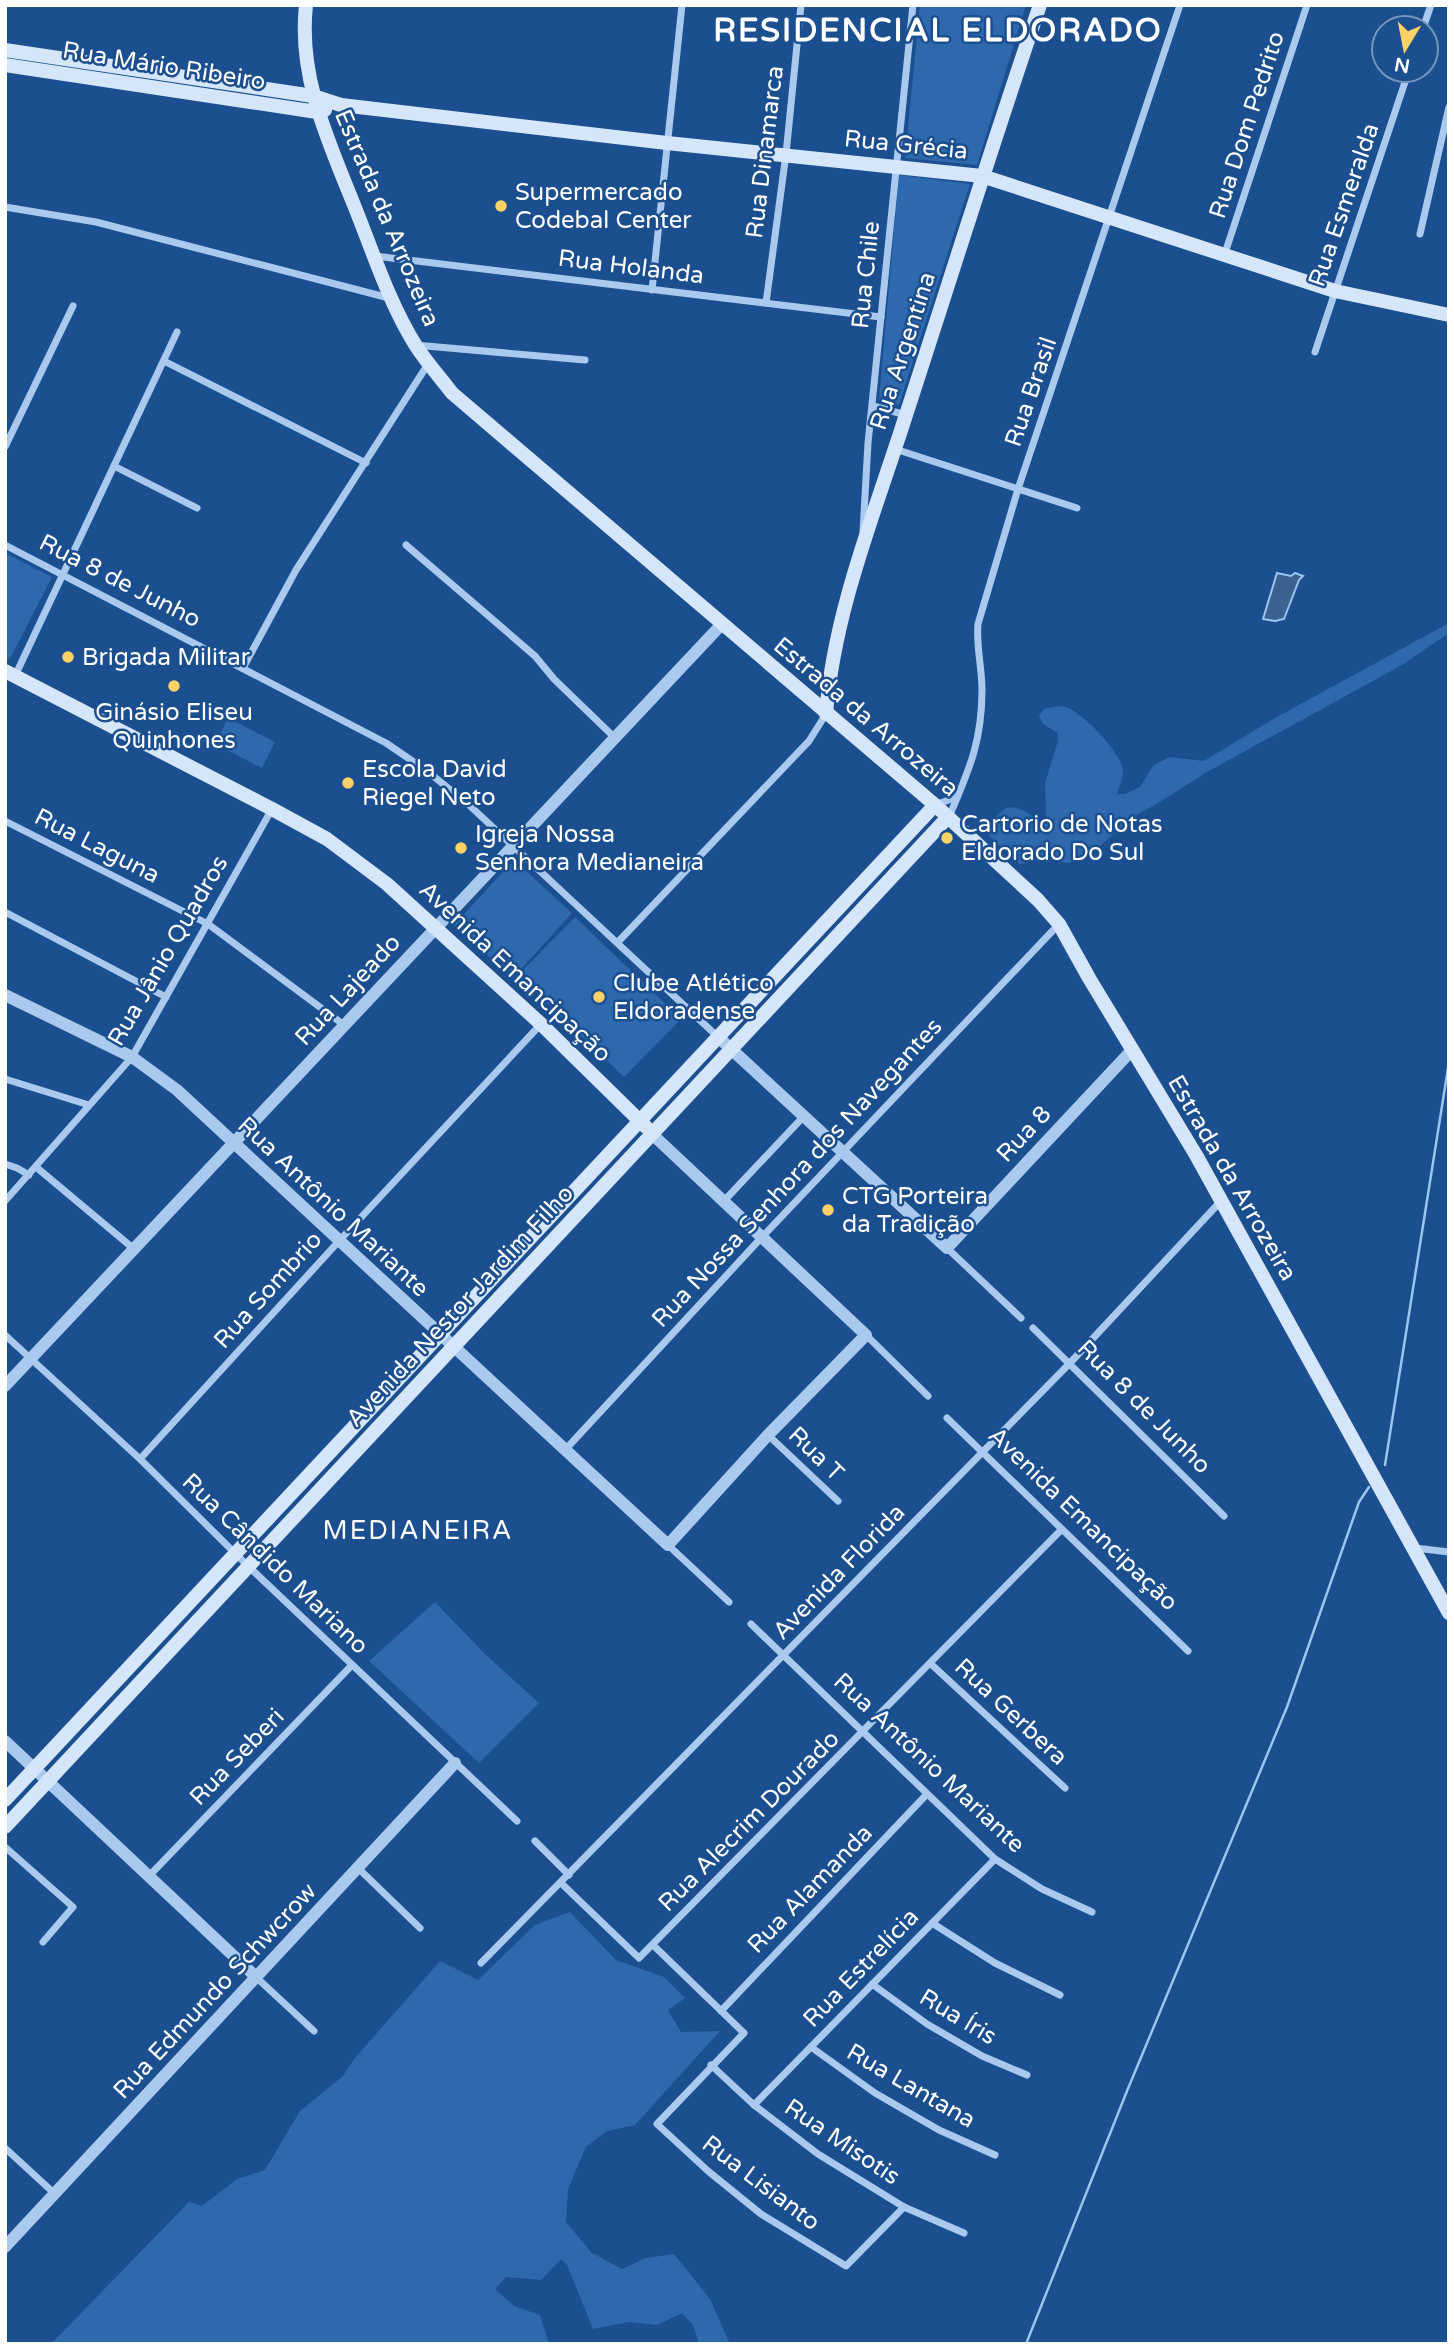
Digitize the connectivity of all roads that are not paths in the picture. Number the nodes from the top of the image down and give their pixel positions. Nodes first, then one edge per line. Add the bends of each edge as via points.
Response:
1 (306, 5) edge
2 (682, 5) edge
3 (801, 5) edge
4 (913, 5) edge
5 (1040, 5) edge
6 (1180, 5) edge
7 (1307, 5) edge
8 (5, 50) edge
9 (46, 64) junction
10 (5, 65) edge
11 (1404, 84) edge
12 (313, 96) junction
13 (341, 105) junction
14 (1449, 107) edge
15 (317, 112) junction
16 (667, 143) junction
17 (786, 155) junction
18 (896, 167) junction
19 (982, 176) junction
20 (5, 207) edge
21 (1110, 218) junction
22 (1420, 234) dead end
23 (375, 256) junction
24 (1224, 256) junction
25 (652, 290) junction
26 (1335, 291) junction
27 (393, 299) junction
28 (766, 303) junction
29 (73, 306) dead end
30 (1449, 315) edge
31 (881, 317) junction
32 (177, 332) dead end
33 (415, 345) junction
34 (1315, 352) dead end
35 (584, 360) dead end
36 (164, 361) junction
37 (428, 363) junction
38 (873, 406) junction
39 (906, 415) junction
40 (5, 447) edge
41 (895, 449) junction
42 (366, 463) junction
43 (114, 466) junction
44 (1018, 489) junction
45 (197, 508) dead end
46 (1077, 508) dead end
47 (5, 545) edge
48 (406, 545) dead end
49 (861, 549) junction
50 (63, 575) junction
51 (722, 624) junction
52 (243, 668) junction
53 (10, 673) edge
54 (826, 714) junction
55 (614, 737) junction
56 (957, 797) junction
57 (935, 805) junction
58 (272, 809) junction
59 (948, 817) junction
60 (5, 821) edge
61 (512, 846) junction
62 (5, 912) edge
63 (208, 924) junction
64 (1059, 924) junction
65 (435, 928) junction
66 (618, 942) junction
67 (6, 995) edge
68 (166, 998) junction
69 (541, 1024) junction
70 (344, 1025) junction
71 (718, 1037) junction
72 (731, 1049) junction
73 (1132, 1050) junction
74 (132, 1057) junction
75 (5, 1079) edge
76 (89, 1105) junction
77 (804, 1116) junction
78 (639, 1121) junction
79 (652, 1134) junction
80 (234, 1143) junction
81 (843, 1152) junction
82 (5, 1164) edge
83 (36, 1167) junction
84 (29, 1175) junction
85 (5, 1201) edge
86 (723, 1202) junction
87 (1220, 1202) junction
88 (531, 1237) junction
89 (762, 1237) junction
90 (339, 1241) junction
91 (947, 1248) junction
92 (134, 1249) junction
93 (544, 1250) junction
94 (1021, 1318) dead end
95 (1033, 1328) dead end
96 (5, 1335) edge
97 (440, 1335) junction
98 (866, 1335) junction
99 (453, 1347) junction
100 (30, 1359) junction
101 (1070, 1363) junction
102 (5, 1386) edge
103 (928, 1396) dead end
104 (947, 1418) dead end
105 (768, 1435) junction
106 (565, 1450) junction
107 (981, 1453) junction
108 (140, 1460) junction
109 (838, 1502) dead end
110 (1224, 1516) dead end
111 (1061, 1530) junction
112 (668, 1545) junction
113 (1411, 1548) junction
114 (1449, 1552) edge
115 (235, 1554) junction
116 (248, 1566) junction
117 (729, 1602) dead end
118 (1449, 1613) edge
119 (751, 1624) dead end
120 (1188, 1651) dead end
121 (784, 1656) junction
122 (931, 1664) junction
123 (352, 1665) junction
124 (863, 1732) junction
125 (5, 1741) edge
126 (455, 1763) junction
127 (35, 1769) junction
128 (48, 1781) junction
129 (1065, 1788) dead end
130 (928, 1794) junction
131 (5, 1800) edge
132 (517, 1821) dead end
133 (5, 1827) edge
134 (534, 1841) dead end
135 (5, 1847) edge
136 (995, 1859) junction
137 (358, 1868) junction
138 (569, 1875) junction
139 (149, 1876) junction
140 (561, 1883) junction
141 (1092, 1912) dead end
142 (932, 1923) junction
143 (420, 1928) dead end
144 (43, 1942) dead end
145 (653, 1945) junction
146 (481, 1964) dead end
147 (256, 1977) junction
148 (872, 1984) junction
149 (1059, 1995) dead end
150 (721, 2011) junction
151 (314, 2031) dead end
152 (811, 2047) junction
153 (711, 2065) junction
154 (1027, 2075) dead end
155 (754, 2105) junction
156 (5, 2148) edge
157 (995, 2155) dead end
158 (55, 2193) junction
159 (904, 2207) junction
160 (964, 2233) dead end
161 (5, 2247) edge

1 - 12 main road, Estrada da Arrozeira via 305,52
2 - 16 street
3 - 17 street, Rua Dinamarca
4 - 18 street, Rua Chile
5 - 19 main road, Rua Argentina
6 - 21 street, Rua Brasil
7 - 24 street, Rua Dom Pedrito
8 - 9 main road, Rua Mário Ribeiro
9 - 10 main road, Rua Mário Ribeiro
9 - 12 main road, Rua Mário Ribeiro
9 - 15 main road, Rua Mário Ribeiro
11 - 26 street, Rua Esmeralda
12 - 13 main road, Rua Grécia
12 - 15 main road, Estrada da Arrozeira
13 - 15 main road, Rua Grécia
13 - 16 main road, Rua Grécia
14 - 22 street
15 - 23 main road, Estrada da Arrozeira
16 - 17 main road, Rua Grécia
16 - 25 street
17 - 18 main road, Rua Grécia
17 - 28 street, Rua Dinamarca
18 - 19 main road, Rua Grécia
18 - 31 street, Rua Chile
19 - 21 main road, Rua Grécia
19 - 39 main road, Rua Argentina
20 - 27 street via 96,222
21 - 24 main road, Rua Grécia
21 - 44 street, Rua Brasil
23 - 25 street, Rua Holanda
23 - 27 main road, Estrada da Arrozeira
24 - 26 main road, Rua Grécia
25 - 28 street, Rua Holanda
26 - 30 main road, Rua Grécia
26 - 34 street, Rua Esmeralda
27 - 33 main road, Estrada da Arrozeira
28 - 31 street, Rua Holanda
29 - 40 street
31 - 38 street, Rua Chile
32 - 36 street
33 - 35 street
33 - 37 main road, Estrada da Arrozeira
36 - 42 street
36 - 43 street
37 - 42 street
37 - 51 main road, Estrada da Arrozeira via 452,393
38 - 39 street
38 - 49 street, Rua Chile
39 - 41 main road, Rua Argentina
41 - 44 street
41 - 49 main road, Rua Argentina
42 - 52 street via 296,570
43 - 45 street
43 - 50 street
44 - 46 street
44 - 56 street, Rua Brasil via 978,624 981,721 975,754
47 - 50 street, Rua 8 de Junho
48 - 55 street via 535,656
49 - 54 main road, Rua Argentina via 834,652
50 - 52 street, Rua 8 de Junho
50 - 53 street
51 - 54 main road, Estrada da Arrozeira
51 - 55 street, Rua Lajeado
52 - 61 street, Rua 8 de Junho via 386,743 469,805
53 - 58 main road, Avenida Emancipação
54 - 57 main road, Estrada da Arrozeira
54 - 66 street via 809,741
55 - 61 street, Rua Lajeado
56 - 57 street
56 - 59 street, Rua Brasil
57 - 59 main road, Estrada da Arrozeira
57 - 71 main road, Avenida Nestor Jardim Filho
58 - 63 street, Rua Jânio Quadros
58 - 65 main road, Avenida Emancipação via 348,854
59 - 64 main road, Estrada da Arrozeira
59 - 72 main road, Avenida Nestor Jardim Filho
60 - 63 street, Rua Laguna
61 - 65 street, Rua Lajeado
61 - 66 street, Rua 8 de Junho
62 - 68 street
63 - 68 street, Rua Jânio Quadros
63 - 70 street, Rua Laguna
64 - 73 main road, Estrada da Arrozeira
64 - 81 street, Rua Nossa Senhora dos Navegantes
65 - 69 main road, Avenida Emancipação
65 - 70 street, Rua Lajeado
66 - 71 street, Rua 8 de Junho
67 - 74 street, Rua Antônio Mariante
68 - 74 street, Rua Jânio Quadros
69 - 78 main road, Avenida Emancipação
69 - 90 street, Rua Sombrio
70 - 80 street, Rua Lajeado
71 - 72 street, Rua 8 de Junho
71 - 78 main road, Avenida Nestor Jardim Filho
72 - 77 street, Rua 8 de Junho
72 - 79 main road, Avenida Nestor Jardim Filho
73 - 87 main road, Estrada da Arrozeira
73 - 91 street, Rua 8
74 - 76 street, Rua Jânio Quadros
74 - 80 street, Rua Antônio Mariante via 177,1090
75 - 76 street
76 - 83 street, Rua Jânio Quadros
77 - 81 street, Rua 8 de Junho
77 - 86 street
78 - 79 main road, Avenida Emancipação
78 - 88 main road, Avenida Nestor Jardim Filho
79 - 86 street, Avenida Emancipação
79 - 93 main road, Avenida Nestor Jardim Filho
80 - 90 street, Rua Antônio Mariante
80 - 92 street, Rua Lajeado
81 - 89 street, Rua Nossa Senhora dos Navegantes
81 - 91 street, Rua 8 de Junho
82 - 84 street
83 - 84 street, Rua Jânio Quadros
83 - 92 street
84 - 85 street, Rua Jânio Quadros
86 - 89 street, Avenida Emancipação
87 - 101 street, Avenida Florida
87 - 113 main road, Estrada da Arrozeira
88 - 93 main road
88 - 97 main road, Avenida Nestor Jardim Filho
89 - 98 street, Avenida Emancipação
89 - 106 street, Rua Nossa Senhora dos Navegantes
90 - 97 street, Rua Antônio Mariante
90 - 108 street, Rua Sombrio
91 - 94 street, Rua 8 de Junho
92 - 100 street, Rua Lajeado
93 - 99 main road, Avenida Nestor Jardim Filho
95 - 101 street, Rua 8 de Junho
96 - 100 street, Rua Cândido Mariano
97 - 99 street, Rua Antônio Mariante
97 - 115 main road, Avenida Nestor Jardim Filho
98 - 103 street, Avenida Emancipação
98 - 105 street
99 - 106 street, Rua Antônio Mariante
99 - 116 main road, Avenida Nestor Jardim Filho
100 - 102 street, Rua Lajeado
100 - 108 street, Rua Cândido Mariano
101 - 107 street, Avenida Florida
101 - 110 street, Rua 8 de Junho
104 - 107 street, Avenida Emancipação
105 - 109 street, Rua T
105 - 112 street
106 - 112 street, Rua Antônio Mariante
107 - 111 street, Avenida Emancipação
107 - 121 street, Avenida Florida
108 - 115 street, Rua Cândido Mariano
111 - 120 street, Avenida Emancipação
111 - 122 street, Rua Alecrim Dourado
112 - 117 street, Rua Antônio Mariante
113 - 114 street
113 - 118 main road, Estrada da Arrozeira
115 - 116 street, Rua Cândido Mariano
115 - 127 main road, Avenida Nestor Jardim Filho
116 - 123 street, Rua Cândido Mariano
116 - 128 main road, Avenida Nestor Jardim Filho
119 - 121 street, Rua Antônio Mariante
121 - 124 street, Rua Antônio Mariante
121 - 138 street, Avenida Florida
122 - 124 street, Rua Alecrim Dourado
122 - 129 street, Rua Gerbera
123 - 126 street, Rua Cândido Mariano
123 - 139 street, Rua Seberi
124 - 130 street, Rua Antônio Mariante
124 - 145 street, Rua Alecrim Dourado
125 - 127 street
126 - 132 street, Rua Cândido Mariano
126 - 137 street, Rua Edmundo Schwcrow
127 - 128 street
127 - 131 main road, Avenida Nestor Jardim Filho
128 - 133 main road, Avenida Nestor Jardim Filho
128 - 139 street
130 - 136 street, Rua Antônio Mariante
130 - 150 street, Rua Alamanda
134 - 138 street
135 - 144 street via 74,1907
136 - 141 street, Rua Antônio Mariante via 1042,1889
136 - 142 street, Rua Estrelícia
137 - 143 street
137 - 147 street, Rua Edmundo Schwcrow
138 - 140 street, Avenida Florida
139 - 147 street
140 - 145 street, Rua Alecrim Dourado via 639,1958
140 - 146 street, Avenida Florida
142 - 148 street, Rua Estrelícia
142 - 149 street via 995,1963
145 - 150 street
147 - 151 street
147 - 158 street, Rua Edmundo Schwcrow
148 - 152 street, Rua Estrelícia
148 - 154 street, Rua Íris via 938,2031
150 - 153 street via 744,2033
152 - 155 street, Rua Estrelícia
152 - 157 street, Rua Lantana via 875,2093
153 - 155 street, Rua Misotis
153 - 159 street, Rua Lisianto via 657,2124 761,2214 846,2266
155 - 159 street, Rua Misotis via 818,2154
156 - 158 street
158 - 161 street, Rua Edmundo Schwcrow
159 - 160 street, Rua Misotis

